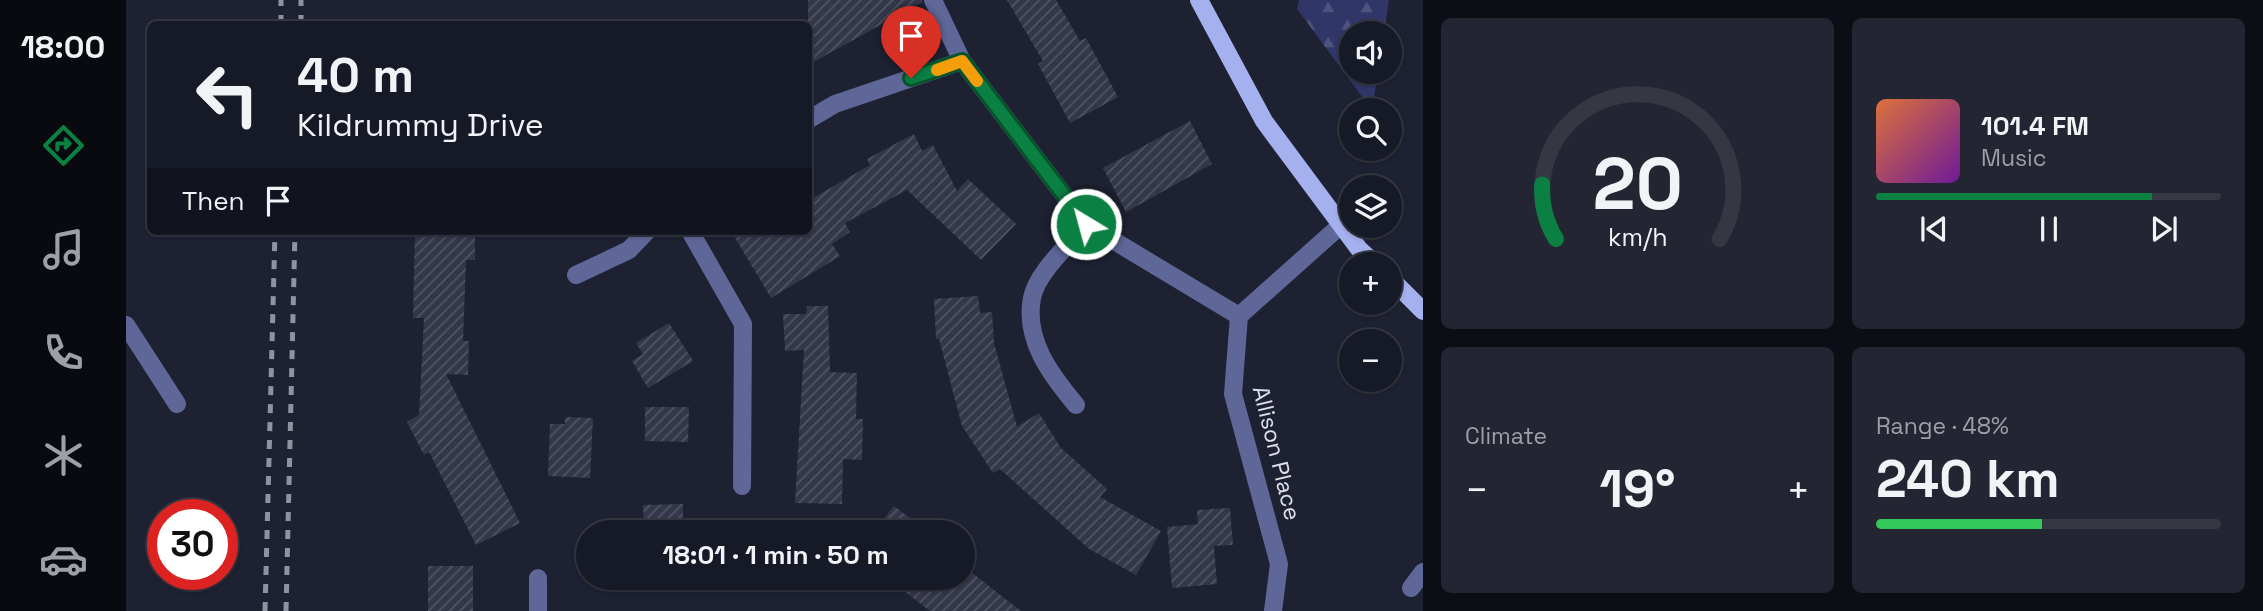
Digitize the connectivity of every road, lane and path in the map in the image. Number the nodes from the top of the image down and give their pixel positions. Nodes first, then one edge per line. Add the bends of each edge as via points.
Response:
1 (933, 0) edge
2 (1199, 0) edge
3 (962, 61) junction
4 (812, 118) edge
5 (1339, 222) edge
6 (1086, 224) junction
7 (1339, 227) edge
8 (643, 235) edge
9 (692, 235) edge
10 (1352, 238) edge
11 (1365, 252) edge
12 (576, 275) dead end
13 (1402, 290) edge
14 (1423, 311) edge
15 (1239, 316) junction
16 (126, 325) edge
17 (177, 404) dead end
18 (1076, 405) dead end
19 (742, 486) dead end
20 (1423, 572) edge
21 (538, 578) dead end
22 (1411, 588) dead end
23 (538, 611) edge
24 (1273, 611) edge

1 - 3 street
2 - 5 main road via 1264,121
3 - 4 street via 835,104
3 - 6 street
6 - 15 street
6 - 18 street via 1043,276 1032,298 1034,334 1045,367
7 - 15 street
8 - 12 street via 629,250
9 - 19 street via 743,324
10 - 11 main road
13 - 14 main road
15 - 24 street, Allison Place via 1233,394 1279,564
16 - 17 street
20 - 22 street
21 - 23 street

